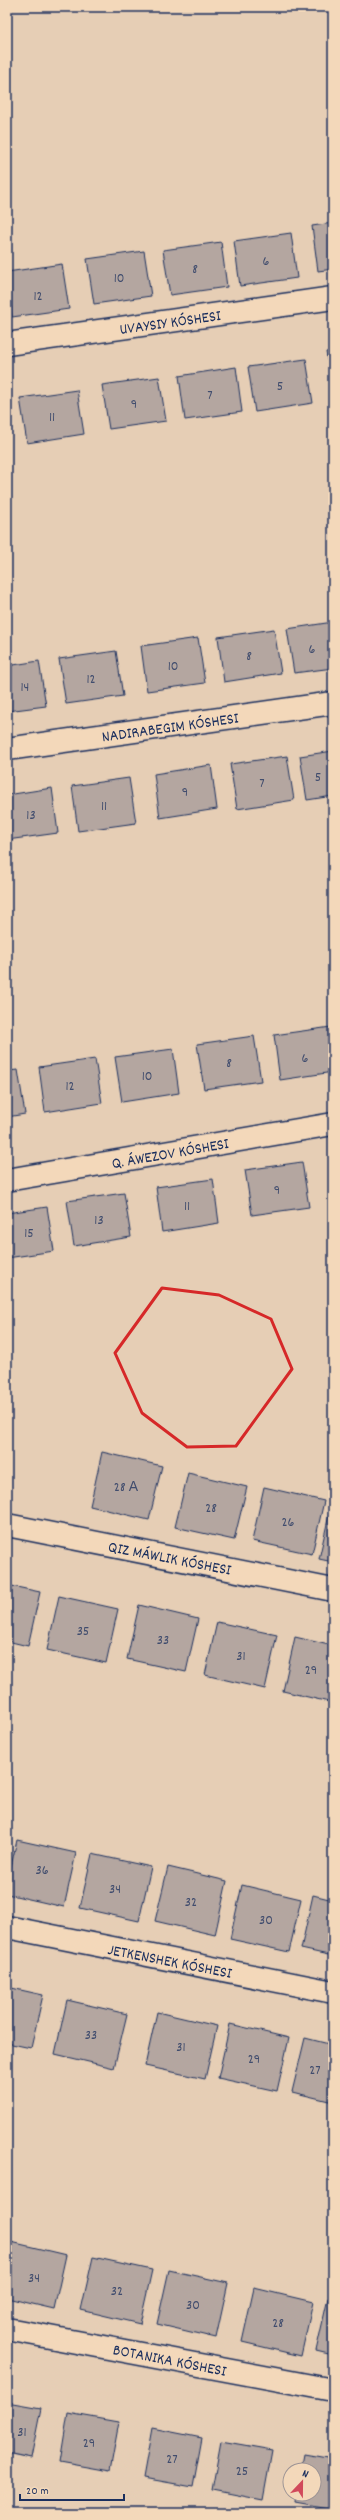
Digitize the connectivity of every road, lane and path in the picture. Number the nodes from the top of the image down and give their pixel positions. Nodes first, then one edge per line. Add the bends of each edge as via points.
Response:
1 (333, 298) edge
2 (7, 344) edge
3 (333, 703) edge
4 (7, 749) edge
5 (333, 1124) edge
6 (7, 1180) edge
7 (7, 1525) edge
8 (333, 1590) edge
9 (7, 1927) edge
10 (333, 1992) edge
11 (7, 2329) edge
12 (333, 2390) edge

1 - 2 street, UVAYSIY KÓSHESI
3 - 4 street, NADIRABEGIM KÓSHESI
5 - 6 street, Q. ÁWEZOV KÓSHESI
7 - 8 street
9 - 10 street, JETKENSHEK KÓSHESI
11 - 12 street, BOTANIKA KÓSHESI

